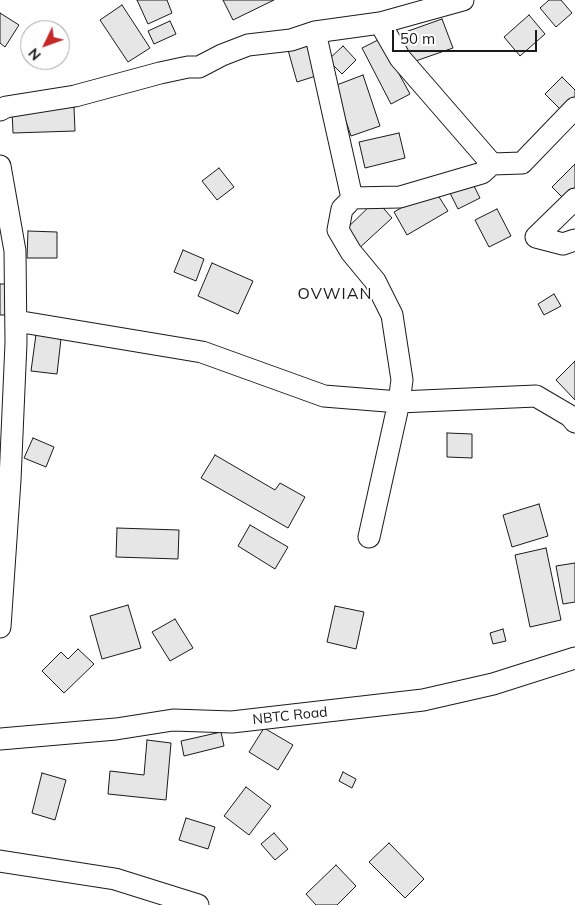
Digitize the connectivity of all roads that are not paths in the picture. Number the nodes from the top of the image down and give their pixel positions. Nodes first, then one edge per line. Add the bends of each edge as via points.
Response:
1 (463, 0) edge
2 (380, 23) junction
3 (316, 32) junction
4 (575, 108) edge
5 (0, 110) edge
6 (492, 164) junction
7 (0, 166) edge
8 (352, 198) junction
9 (575, 199) edge
10 (575, 240) edge
11 (16, 321) junction
12 (398, 402) junction
13 (575, 422) edge
14 (369, 537) dead end
15 (0, 627) edge
16 (575, 658) edge
17 (0, 738) edge
18 (0, 861) edge
19 (198, 905) edge

1 - 2 street
2 - 3 street
2 - 6 street via 400,58
3 - 5 street via 291,40 248,45 199,67
3 - 8 street
4 - 6 street via 522,164
6 - 8 street via 482,173 400,197
7 - 11 street via 15,251
8 - 12 street via 342,209 338,230 375,281 392,315 402,380
9 - 10 street via 536,236 563,244
11 - 12 street via 202,352 324,396
11 - 15 street
12 - 13 street via 536,396
12 - 14 street
16 - 17 street, NBTC Road via 493,684 423,700 232,722 173,720 116,729
18 - 19 street via 115,879

